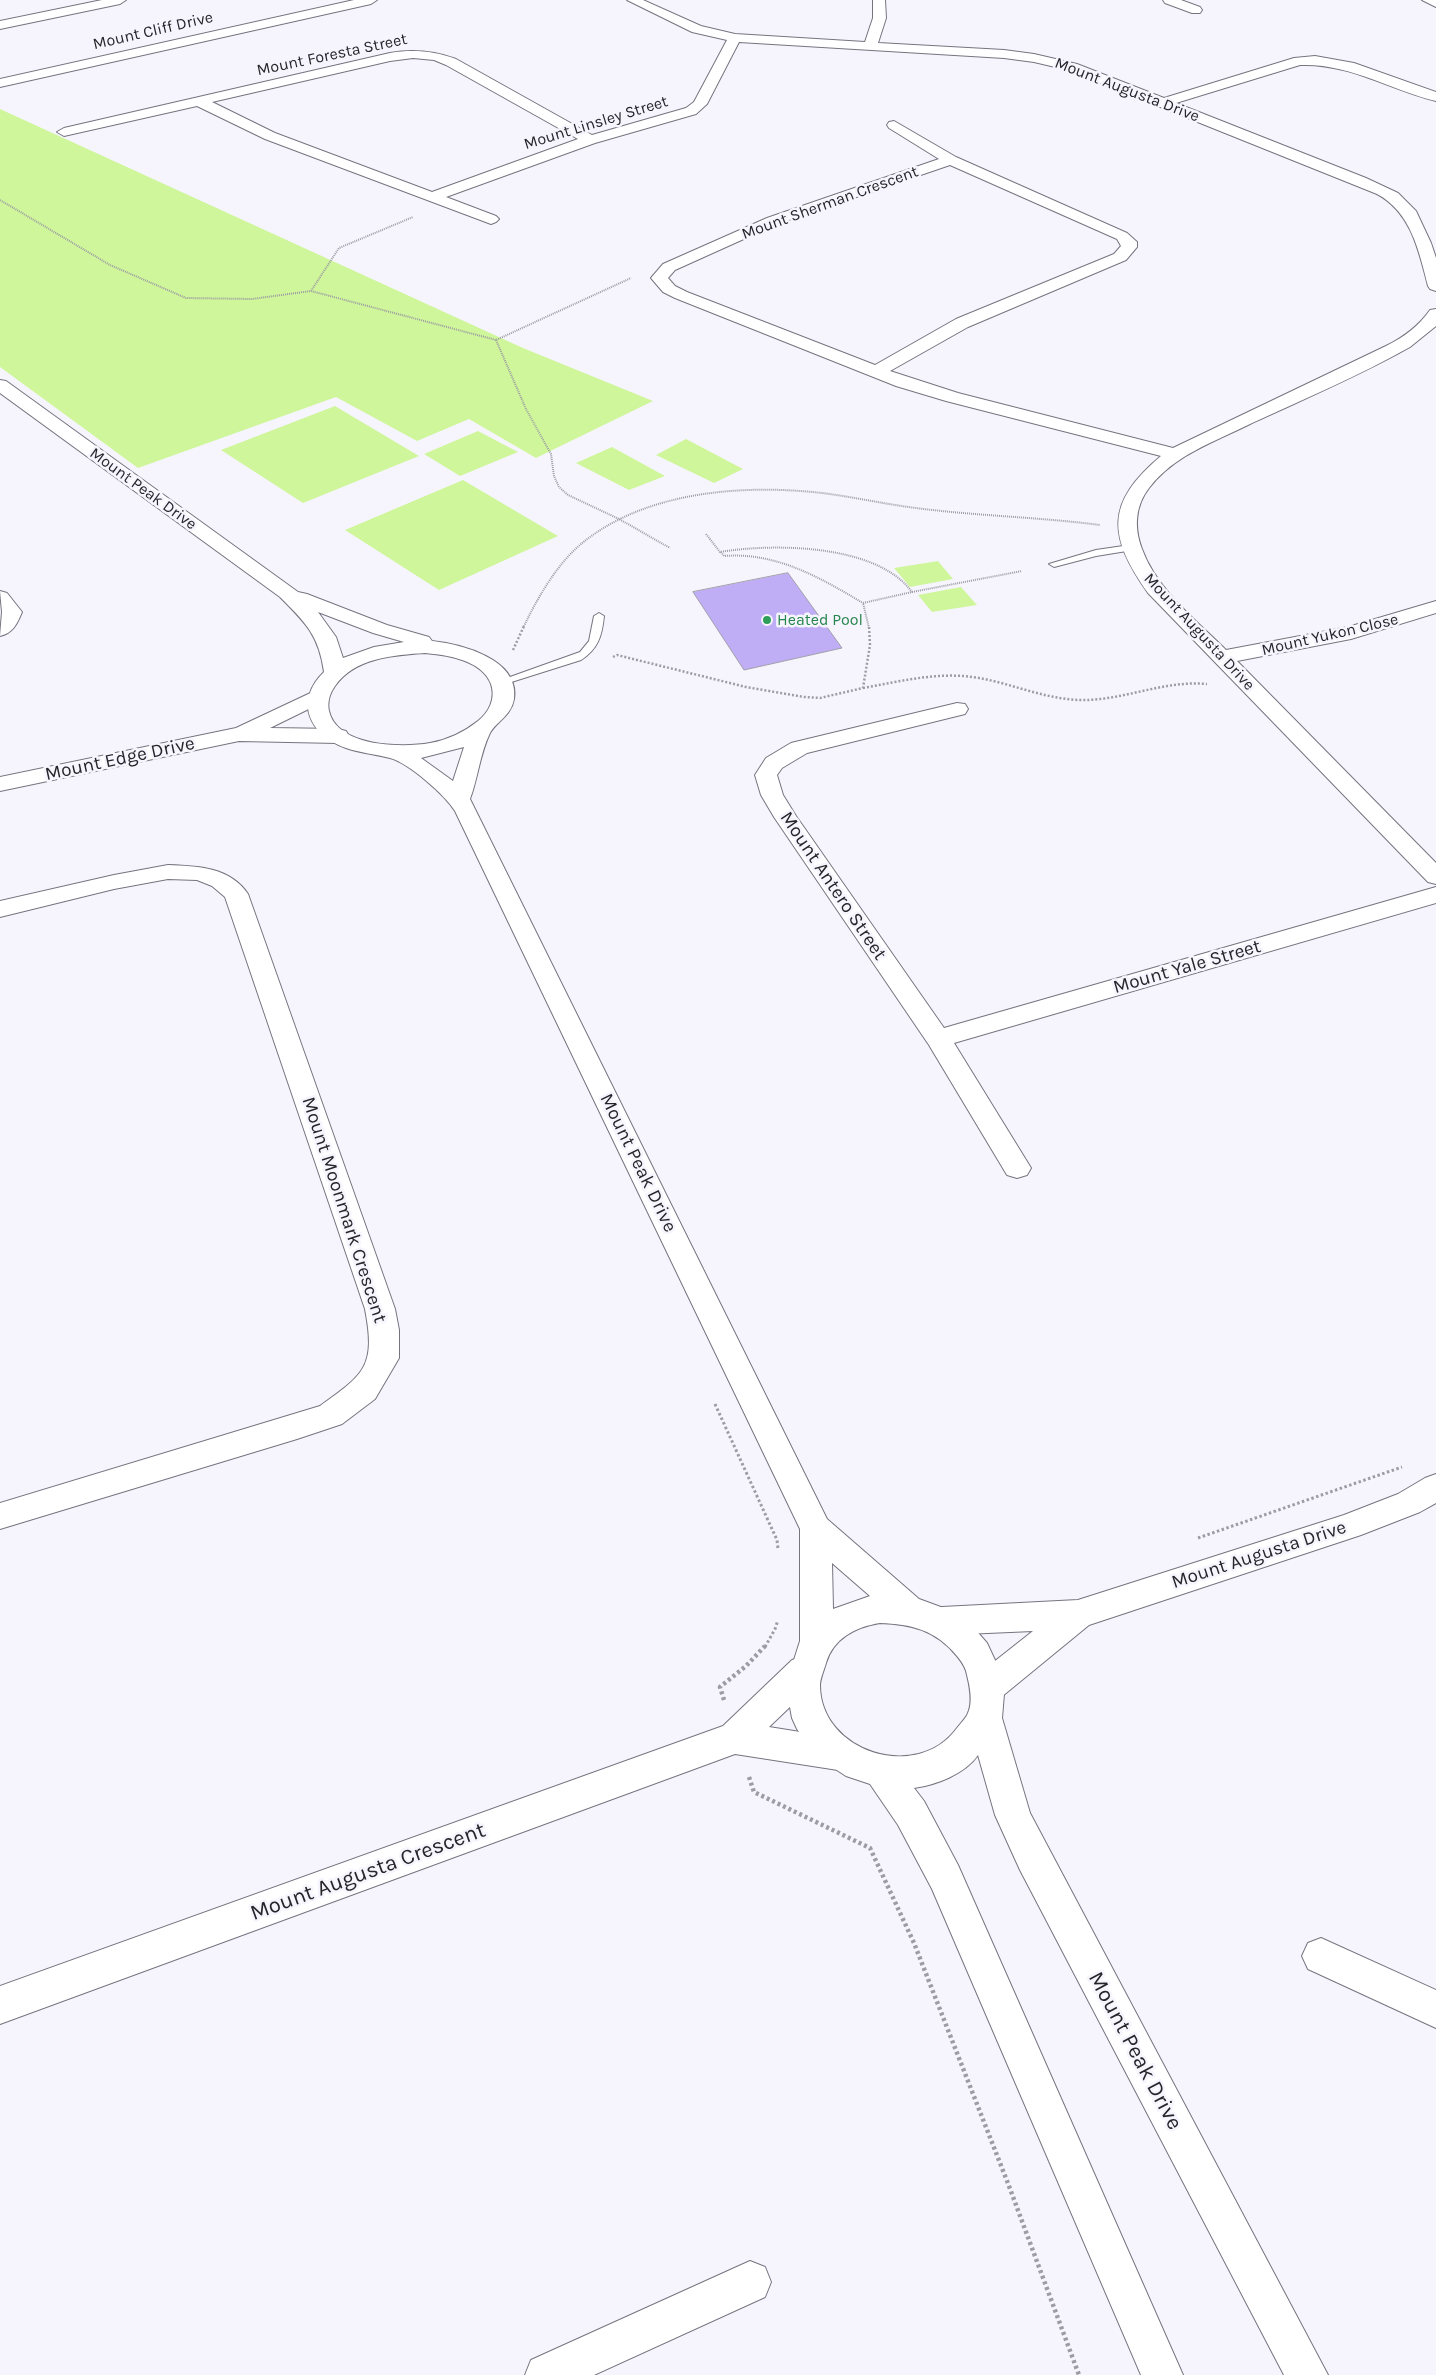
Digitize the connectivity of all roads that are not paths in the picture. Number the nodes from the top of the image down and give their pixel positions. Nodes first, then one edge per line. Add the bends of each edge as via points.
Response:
1 (120, 0) edge
2 (371, 0) edge
3 (633, 0) edge
4 (880, 0) edge
5 (887, 0) edge
6 (1169, 0) edge
7 (1428, 0) edge
8 (1436, 3) edge
9 (1196, 10) dead end
10 (0, 25) edge
11 (735, 38) junction
12 (870, 47) junction
13 (0, 83) edge
14 (1436, 97) edge
15 (201, 102) junction
16 (1163, 103) junction
17 (894, 126) dead end
18 (64, 132) dead end
19 (590, 140) junction
20 (951, 160) junction
21 (431, 198) junction
22 (491, 219) dead end
23 (1436, 286) edge
24 (1435, 319) edge
25 (878, 371) junction
26 (0, 385) edge
27 (1174, 454) junction
28 (1121, 549) junction
29 (1054, 564) dead end
30 (287, 593) junction
31 (0, 597) edge
32 (1436, 608) edge
33 (599, 616) dead end
34 (0, 630) edge
35 (449, 650) junction
36 (1222, 657) junction
37 (335, 674) junction
38 (501, 682) junction
39 (319, 695) junction
40 (957, 709) dead end
41 (481, 729) junction
42 (240, 734) junction
43 (338, 736) junction
44 (397, 752) junction
45 (0, 784) edge
46 (459, 798) junction
47 (1436, 877) edge
48 (1436, 896) edge
49 (0, 909) edge
50 (938, 1039) junction
51 (1017, 1168) dead end
52 (1436, 1487) edge
53 (0, 1516) edge
54 (816, 1529) junction
55 (908, 1610) junction
56 (1078, 1614) junction
57 (942, 1621) junction
58 (811, 1656) junction
59 (986, 1703) junction
60 (735, 1738) junction
61 (838, 1754) junction
62 (883, 1773) junction
63 (1321, 1956) dead end
64 (0, 2005) edge
65 (1436, 2009) edge
66 (750, 2282) dead end
67 (546, 2375) edge
68 (1162, 2375) edge
69 (1307, 2375) edge

1 - 10 street
2 - 13 street, Mount Cliff Drive
3 - 11 street, Mount Augusta Drive via 697,29
4 - 5 street
4 - 12 street
6 - 9 street
7 - 8 street
11 - 12 street, Mount Augusta Drive
11 - 19 street, Mount Linsley Street via 696,108
12 - 16 street, Mount Augusta Drive via 1034,58 1072,67
14 - 16 street via 1335,62 1310,59
15 - 18 street, Mount Foresta Street
15 - 19 street, Mount Foresta Street via 390,57 417,54 450,62
15 - 21 street via 270,136
16 - 23 street, Mount Augusta Drive via 1394,197 1410,215
17 - 20 street, Mount Sherman Crescent
19 - 21 street, Mount Linsley Street
20 - 25 street, Mount Sherman Crescent via 1100,225 1129,242 1129,247 1120,257 962,323
20 - 25 street, Mount Sherman Crescent via 772,221 669,267 658,278 681,295
21 - 22 street
24 - 27 street, Mount Augusta Drive via 1413,338 1392,350
25 - 27 street via 952,397
26 - 30 street, Mount Peak Drive
27 - 28 street, Mount Augusta Drive via 1145,478 1128,508
28 - 29 lane
28 - 36 street, Mount Augusta Drive
30 - 35 street, Mount Peak Drive via 380,629
30 - 37 street, Mount Peak Drive via 318,622 328,640
31 - 34 street via 12,612
32 - 36 street, Mount Yukon Close via 1351,633
33 - 38 lane via 593,646 588,652
35 - 37 street, Mount Peak Drive via 425,647 387,650 353,662
35 - 38 street, Mount Peak Drive via 482,662
36 - 47 street, Mount Augusta Drive
37 - 39 street, Mount Peak Drive
38 - 41 street, Mount Peak Drive via 501,706
39 - 42 street, Mount Edge Drive
39 - 43 street, Mount Peak Drive via 320,716
40 - 50 street, Mount Antero Street via 799,748 774,763 766,775 772,795 785,817
41 - 44 street, Mount Peak Drive via 443,746
41 - 46 street, Mount Peak Drive
42 - 43 street, Mount Edge Drive
42 - 45 street, Mount Edge Drive
43 - 44 street, Mount Peak Drive via 370,749
44 - 46 street, Mount Peak Drive via 430,773
46 - 54 street, Mount Peak Drive
48 - 50 street, Mount Yale Street
49 - 53 street, Mount Moonmark Crescent via 168,872 200,874 220,881 236,894 380,1309 384,1358 364,1391 331,1415
50 - 51 street, Mount Antero Street
52 - 56 street, Mount Augusta Drive via 1409,1503 1350,1526
54 - 55 street, Mount Peak Drive
54 - 58 street, Mount Peak Drive
55 - 57 street, Mount Peak Drive
55 - 58 street, Mount Peak Drive via 891,1608 856,1614 841,1621
56 - 57 street, Mount Augusta Drive
56 - 59 street, Mount Augusta Drive
57 - 59 street, Mount Peak Drive via 974,1651 984,1672
58 - 60 street, Mount Augusta Crescent
58 - 61 street, Mount Peak Drive via 802,1686 809,1717 820,1737
59 - 62 street, Mount Peak Drive via 976,1736 963,1752 926,1771
59 - 69 street, Mount Peak Drive via 1013,1815 1033,1858
60 - 61 street, Mount Augusta Crescent
60 - 64 street, Mount Augusta Crescent
61 - 62 street, Mount Peak Drive via 858,1766
62 - 68 street via 911,1813 945,1876
63 - 65 street
66 - 67 street

